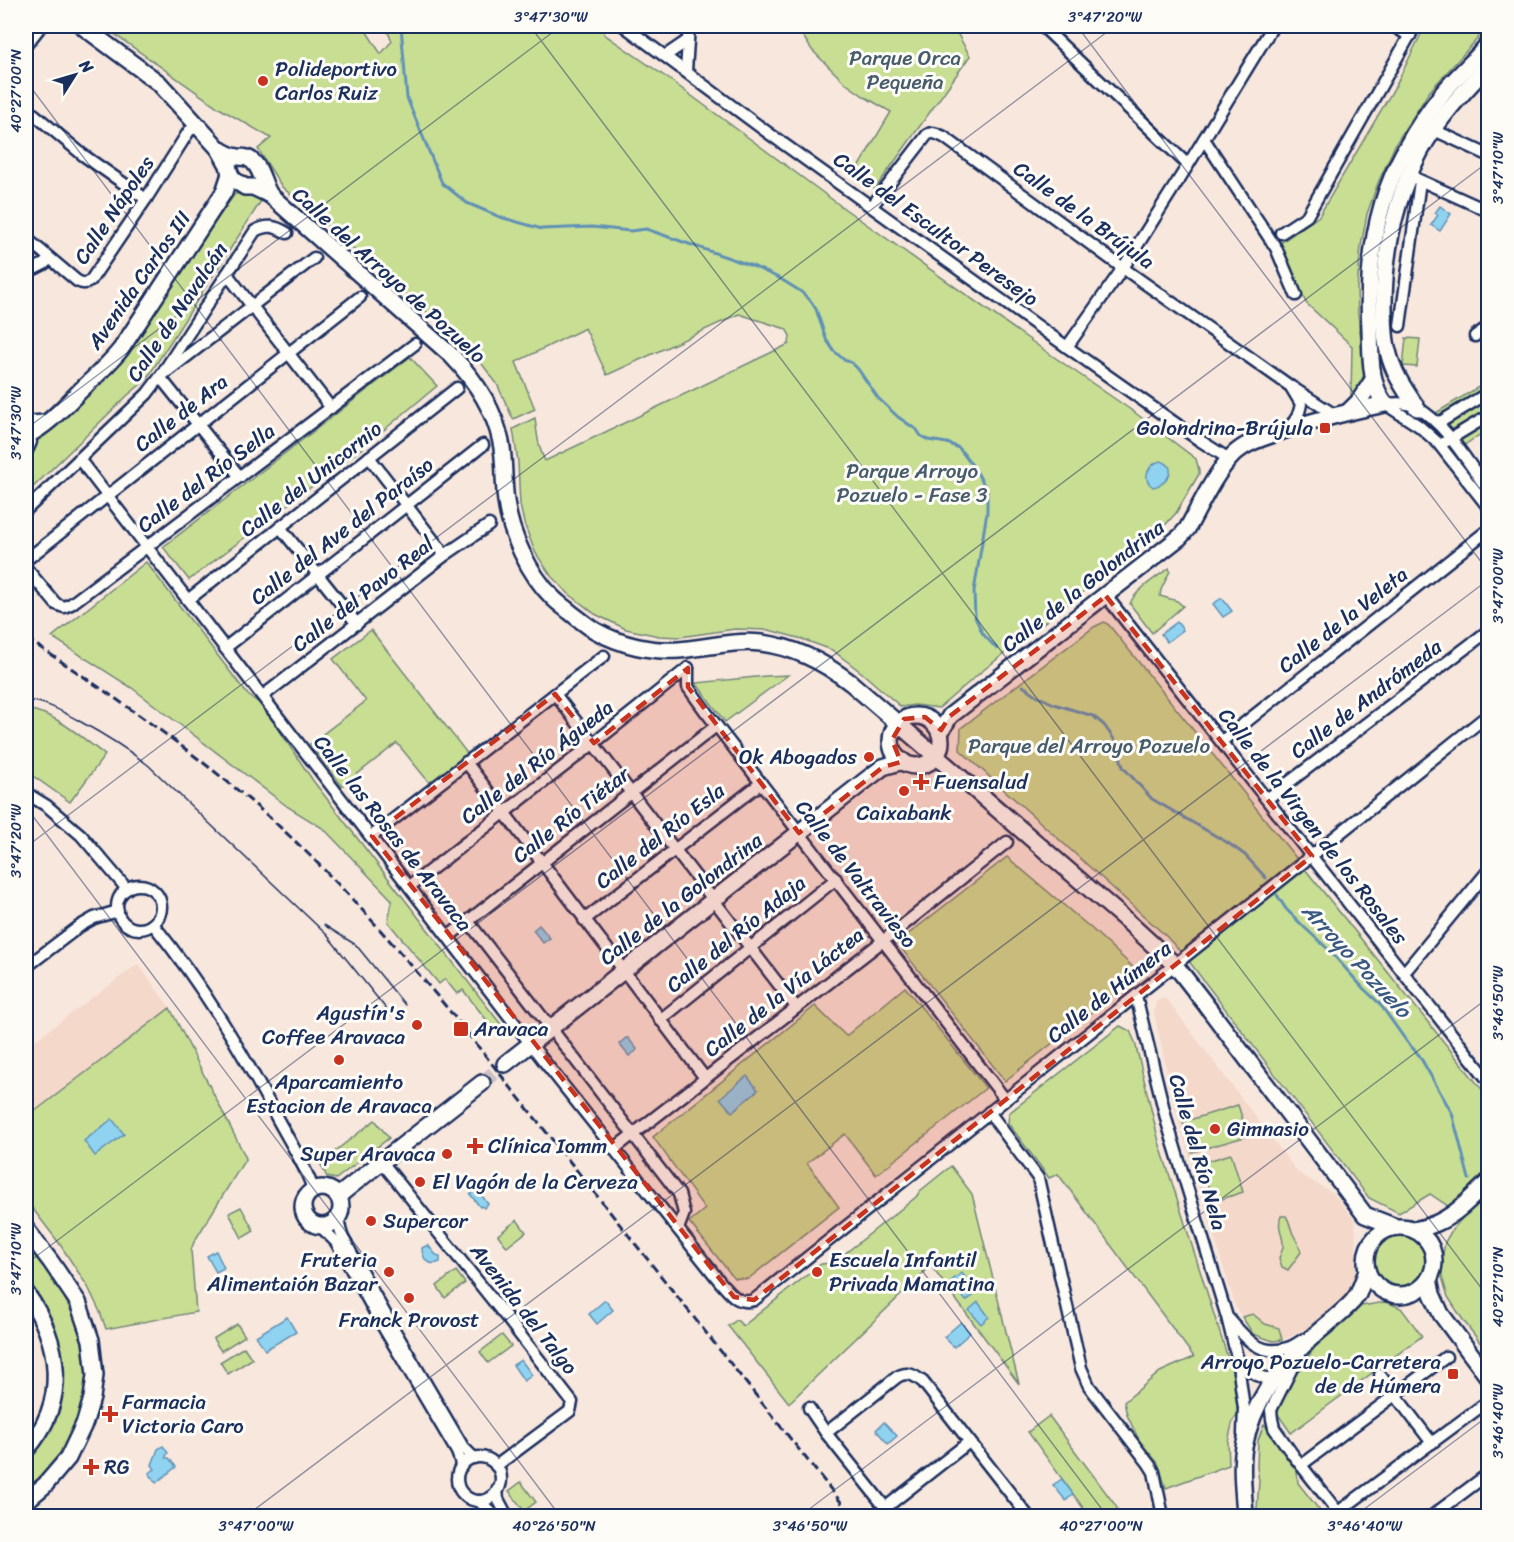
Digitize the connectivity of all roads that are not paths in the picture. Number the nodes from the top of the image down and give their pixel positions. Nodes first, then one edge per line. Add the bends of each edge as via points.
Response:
1 (41, 26) edge
2 (82, 26) edge
3 (624, 26) edge
4 (689, 26) edge
5 (1042, 26) edge
6 (1273, 26) edge
7 (1393, 26) edge
8 (1413, 31) edge
9 (687, 41) junction
10 (1488, 44) edge
11 (26, 45) edge
12 (665, 56) junction
13 (1488, 66) edge
14 (686, 71) junction
15 (26, 109) edge
16 (193, 129) junction
17 (1434, 130) junction
18 (1204, 139) junction
19 (1488, 155) edge
20 (231, 165) junction
21 (1188, 165) junction
22 (1414, 178) junction
23 (252, 184) junction
24 (224, 192) junction
25 (146, 199) junction
26 (872, 206) junction
27 (1488, 211) edge
28 (287, 232) dead end
29 (1281, 233) dead end
30 (26, 239) edge
31 (314, 258) dead end
32 (50, 259) junction
33 (1123, 268) junction
34 (26, 273) edge
35 (227, 273) junction
36 (1296, 295) dead end
37 (360, 297) dead end
38 (253, 306) junction
39 (1400, 326) dead end
40 (1488, 327) edge
41 (1475, 336) dead end
42 (415, 344) dead end
43 (1066, 347) junction
44 (289, 353) junction
45 (160, 376) junction
46 (1373, 380) junction
47 (1290, 386) junction
48 (457, 388) dead end
49 (1488, 393) edge
50 (1410, 402) junction
51 (1387, 406) junction
52 (331, 408) junction
53 (1342, 413) junction
54 (1488, 416) edge
55 (1436, 422) junction
56 (198, 424) junction
57 (26, 430) edge
58 (1284, 430) junction
59 (1450, 439) junction
60 (1438, 442) junction
61 (483, 445) dead end
62 (26, 453) edge
63 (369, 457) junction
64 (79, 459) junction
65 (1229, 459) junction
66 (240, 477) junction
67 (1488, 490) edge
68 (107, 496) junction
69 (407, 506) junction
70 (1488, 507) edge
71 (26, 510) edge
72 (489, 525) dead end
73 (280, 527) junction
74 (1488, 530) edge
75 (147, 547) junction
76 (446, 555) junction
77 (26, 560) edge
78 (26, 568) edge
79 (318, 575) junction
80 (1106, 596) junction
81 (188, 600) junction
82 (357, 624) junction
83 (1488, 630) edge
84 (225, 648) junction
85 (604, 656) dead end
86 (688, 668) joint
87 (555, 694) junction
88 (263, 696) junction
89 (1488, 715) edge
90 (950, 716) junction
91 (930, 720) junction
92 (899, 723) junction
93 (716, 726) junction
94 (940, 733) junction
95 (1222, 741) junction
96 (594, 743) junction
97 (898, 755) junction
98 (936, 756) junction
99 (466, 762) junction
100 (761, 783) junction
101 (632, 792) junction
102 (26, 793) edge
103 (1267, 800) junction
104 (504, 813) junction
105 (800, 833) junction
106 (372, 837) junction
107 (1007, 842) dead end
108 (675, 849) junction
109 (1312, 856) junction
110 (542, 863) junction
111 (1488, 871) edge
112 (836, 879) junction
113 (410, 886) junction
114 (127, 889) junction
115 (714, 900) junction
116 (118, 911) junction
117 (584, 920) junction
118 (468, 921) junction
119 (153, 924) junction
120 (449, 936) junction
121 (883, 940) junction
122 (750, 947) junction
123 (1175, 965) junction
124 (26, 967) edge
125 (623, 971) junction
126 (1403, 972) junction
127 (1136, 996) junction
128 (796, 1007) junction
129 (660, 1020) junction
130 (550, 1028) junction
131 (531, 1043) junction
132 (505, 1064) tunnel mouth
133 (705, 1078) junction
134 (1488, 1080) edge
135 (482, 1083) tunnel mouth
136 (1005, 1099) junction
137 (989, 1112) junction
138 (633, 1134) junction
139 (614, 1149) junction
140 (381, 1161) junction
141 (1488, 1182) edge
142 (313, 1189) junction
143 (338, 1196) junction
144 (1457, 1210) junction
145 (339, 1215) junction
146 (1365, 1215) junction
147 (320, 1226) junction
148 (1396, 1227) junction
149 (26, 1229) edge
150 (678, 1229) junction
151 (1414, 1230) junction
152 (1369, 1246) junction
153 (1433, 1252) junction
154 (1367, 1271) junction
155 (1429, 1279) junction
156 (26, 1293) edge
157 (1386, 1293) junction
158 (1411, 1294) junction
159 (754, 1300) joint
160 (1347, 1307) junction
161 (1441, 1314) junction
162 (1227, 1317) junction
163 (1320, 1331) junction
164 (1308, 1342) junction
165 (1237, 1357) junction
166 (1446, 1357) dead end
167 (1380, 1375) dead end
168 (1488, 1377) edge
169 (1272, 1380) junction
170 (1395, 1395) junction
171 (1483, 1405) dead end
172 (809, 1408) dead end
173 (826, 1433) junction
174 (969, 1442) junction
175 (1432, 1443) junction
176 (1244, 1448) junction
177 (26, 1450) edge
178 (474, 1458) junction
179 (1301, 1465) junction
180 (496, 1466) junction
181 (461, 1467) junction
182 (1488, 1474) edge
183 (497, 1490) junction
184 (26, 1501) edge
185 (479, 1501) junction
186 (889, 1512) edge
187 (1339, 1514) edge
188 (495, 1516) edge
189 (507, 1516) edge
190 (1028, 1516) edge
191 (1163, 1516) edge
192 (1245, 1516) edge
193 (1432, 1516) edge

1 - 11 street
2 - 16 main road via 159,83
3 - 12 street, Calle del Escultor Peresejo
4 - 9 street
5 - 21 street
6 - 18 street
7 - 8 street
8 - 29 street via 1307,216
9 - 12 street
9 - 14 street
10 - 46 main road via 1442,94 1412,135 1391,177 1371,256 1368,295
12 - 14 street, Calle del Escultor Peresejo
13 - 17 main road
14 - 26 street, Calle del Escultor Peresejo
15 - 25 street
16 - 20 main road via 219,149
16 - 25 street, Calle Nápoles
17 - 19 street
17 - 22 main road via 1421,150
18 - 21 street
18 - 36 street via 1276,248
20 - 23 main road via 234,180
20 - 23 main road via 247,158 254,162 261,172
20 - 24 main road, Avenida Carlos III
21 - 33 street
22 - 27 street
22 - 39 street
22 - 50 main road via 1394,219 1384,285 1388,352
23 - 24 main road
23 - 92 main road, Calle del Arroyo de Pozuelo via 270,195 452,356 478,386 501,442 505,499 513,533 552,598 596,631 626,644 679,650 748,642 795,651 835,671
24 - 57 main road, Avenida Carlos III via 121,349 59,412
25 - 32 street, Calle Nápoles via 88,283 81,284
26 - 33 street, Calle de la Brújula via 927,135 936,133
26 - 43 street, Calle del Escultor Peresejo
28 - 35 street, Calle de Navalcán via 268,225 255,231
30 - 32 street, Calle Nápoles
31 - 38 street
32 - 34 street
33 - 43 street
33 - 47 street, Calle de la Brújula
35 - 38 street
35 - 45 street, Calle de Navalcán
37 - 44 street, Calle de Ara
38 - 44 street
38 - 45 street
40 - 41 street
42 - 52 street, Calle del Río Sella
43 - 65 street, Calle del Escultor Peresejo
44 - 52 street
44 - 56 street, Calle de Ara
45 - 56 street
45 - 64 street, Calle de Navalcán via 147,394
46 - 51 main road
46 - 53 main road via 1359,401
47 - 53 street, Calle de la Brújula
47 - 58 street via 1301,404 1298,417
48 - 63 street, Calle del Unicornio
49 - 55 street
50 - 51 street, Calle de la Golondrina
50 - 55 street
51 - 53 main road, Calle de la Golondrina
51 - 60 street
52 - 66 street, Calle del Río Sella
53 - 58 main road, Calle de la Golondrina
54 - 59 street
55 - 59 street
56 - 66 street
56 - 68 street, Calle de Ara
57 - 62 street, Avenida Carlos III via 31,442
58 - 65 main road, Calle de la Golondrina via 1252,442
59 - 60 street
59 - 67 street
60 - 70 street
61 - 69 street, Calle del Ave del Paraíso
63 - 69 street
63 - 73 street, Calle del Unicornio
64 - 68 street, Calle las Rosas de Aravaca
64 - 71 street, Calle de Navalcán
65 - 80 main road, Calle de la Golondrina via 1180,537
66 - 75 street, Calle del Río Sella
68 - 75 street, Calle las Rosas de Aravaca
68 - 77 street, Calle de Ara
69 - 76 street
69 - 79 street, Calle del Ave del Paraíso
72 - 76 street, Calle del Pavo Real
73 - 79 street
73 - 81 street, Calle del Unicornio
74 - 95 street, Calle de la Veleta
75 - 78 street, Calle del Río Sella via 64,607 50,598
75 - 81 street, Calle las Rosas de Aravaca
76 - 82 street, Calle del Pavo Real
79 - 82 street
79 - 84 street, Calle del Ave del Paraíso
80 - 90 main road, Calle de la Golondrina
80 - 95 street, Calle de la Virgen de los Rosales
81 - 84 street, Calle las Rosas de Aravaca
82 - 88 street, Calle del Pavo Real
83 - 103 street, Calle de Andrómeda
84 - 88 street, Calle las Rosas de Aravaca
85 - 87 street
86 - 93 street, Calle de Valtravieso via 688,687
86 - 96 street, Calle del Río Águeda
87 - 96 street
87 - 99 street
88 - 106 street, Calle las Rosas de Aravaca
89 - 109 street, Calle de Húmera
90 - 91 main road, Calle de la Golondrina
90 - 94 main road, Calle de la Golondrina
91 - 92 main road, Calle de la Golondrina via 914,716
91 - 94 main road
92 - 97 main road, Calle de la Golondrina via 892,735
92 - 98 main road, Calle del Arroyo de Pozuelo
93 - 100 street, Calle de Valtravieso
93 - 101 street, Calle Río Tiétar
94 - 98 main road via 941,745
95 - 103 street, Calle de la Virgen de los Rosales
96 - 101 street
96 - 104 street, Calle del Río Águeda
97 - 98 main road via 908,764 919,765
97 - 105 main road, Calle de la Golondrina
98 - 123 main road, Calle del Arroyo de Pozuelo
99 - 104 street
99 - 106 street
100 - 105 street, Calle de Valtravieso
100 - 108 street, Calle del Río Esla
101 - 108 street
101 - 110 street, Calle Río Tiétar
102 - 114 street via 81,835
103 - 109 street, Calle de la Virgen de los Rosales
104 - 110 street
104 - 113 street, Calle del Río Águeda
105 - 112 street, Calle de Valtravieso
105 - 115 main road, Calle de la Golondrina
106 - 113 street, Calle las Rosas de Aravaca
107 - 121 street, Calle de la Vía Láctea
108 - 115 street
108 - 117 street, Calle del Río Esla
109 - 123 street, Calle de Húmera
109 - 126 street, Calle de la Virgen de los Rosales
110 - 117 street
110 - 118 street, Calle Río Tiétar
111 - 126 street
112 - 121 street, Calle de Valtravieso
112 - 122 street, Calle del Río Adaja
113 - 120 street, Calle las Rosas de Aravaca
114 - 116 street via 119,899
114 - 119 street via 140,885 157,895 160,913
115 - 122 street
115 - 125 main road, Calle de la Golondrina
116 - 119 street via 129,926 142,929
116 - 124 street via 80,926
117 - 125 street
118 - 120 street, Calle Río Tiétar
118 - 130 street, Calle las Rosas de Aravaca
119 - 142 street via 199,984 246,1060
120 - 131 street, Calle las Rosas de Aravaca
121 - 128 street, Calle de la Vía Láctea
121 - 136 street, Calle de Valtravieso
122 - 128 street
122 - 129 street, Calle del Río Adaja
123 - 127 street, Calle de Húmera
123 - 146 main road, Calle del Arroyo de Pozuelo
125 - 129 street
125 - 130 main road, Calle de la Golondrina
126 - 134 street, Calle de la Virgen de los Rosales
127 - 136 street, Calle de Húmera
127 - 162 street, Calle del Río Nela via 1167,1122
128 - 133 street, Calle de la Vía Láctea
129 - 133 street
130 - 131 main road, Calle de la Golondrina
130 - 138 street, Calle las Rosas de Aravaca
131 - 132 main road, Calle de la Golondrina
131 - 139 street, Calle las Rosas de Aravaca
133 - 138 street, Calle de la Vía Láctea
135 - 140 main road
136 - 137 street, Calle de Húmera
137 - 159 street, Calle de Húmera
137 - 191 street via 1038,1178 1081,1368 1089,1386 1154,1472
138 - 139 street, Calle de la Vía Láctea
138 - 150 street, Calle las Rosas de Aravaca via 680,1194 684,1213
139 - 150 street, Calle las Rosas de Aravaca
140 - 143 main road
140 - 180 street, Avenida del Talgo via 572,1402 570,1412
141 - 144 main road
142 - 143 main road via 327,1188
142 - 147 main road via 305,1196 302,1209 308,1221
143 - 145 main road
144 - 151 main road via 1433,1225
144 - 153 main road via 1443,1227
145 - 147 main road via 332,1224
145 - 178 street via 344,1238 389,1321 464,1448
146 - 148 main road
146 - 152 main road, Calle del Arroyo de Pozuelo
147 - 181 street via 336,1242 457,1452
148 - 151 main road
148 - 152 main road via 1380,1233
149 - 184 main road via 78,1302 91,1340 94,1375 85,1422 68,1458
150 - 159 street, Calle las Rosas de Aravaca via 734,1297
151 - 153 main road via 1426,1239
152 - 154 main road
153 - 155 main road
154 - 157 main road
154 - 160 main road via 1358,1294
155 - 158 main road
155 - 161 main road
156 - 177 main road via 47,1331 56,1374 49,1410
157 - 158 main road
157 - 160 main road via 1363,1298
158 - 161 main road via 1424,1299
160 - 163 main road
161 - 168 main road
162 - 163 street, Calle del Río Nela via 1257,1347 1272,1351
162 - 165 street, Calle del Río Nela
163 - 164 main road
164 - 169 main road
164 - 179 street via 1271,1410 1274,1428
165 - 169 street via 1253,1374
165 - 176 street, Calle del Río Nela via 1244,1408
166 - 170 street
167 - 170 street
169 - 176 main road via 1260,1399
170 - 175 street
170 - 179 street
171 - 175 street
172 - 173 street
173 - 174 street via 897,1377 908,1373 923,1382
173 - 186 street
174 - 186 street
174 - 190 street
175 - 187 street
176 - 192 main road
178 - 180 street via 486,1459
178 - 181 street
179 - 187 street
180 - 183 street via 500,1478
181 - 185 street via 457,1478 460,1490
182 - 193 street
183 - 185 street
183 - 189 street
185 - 188 street

